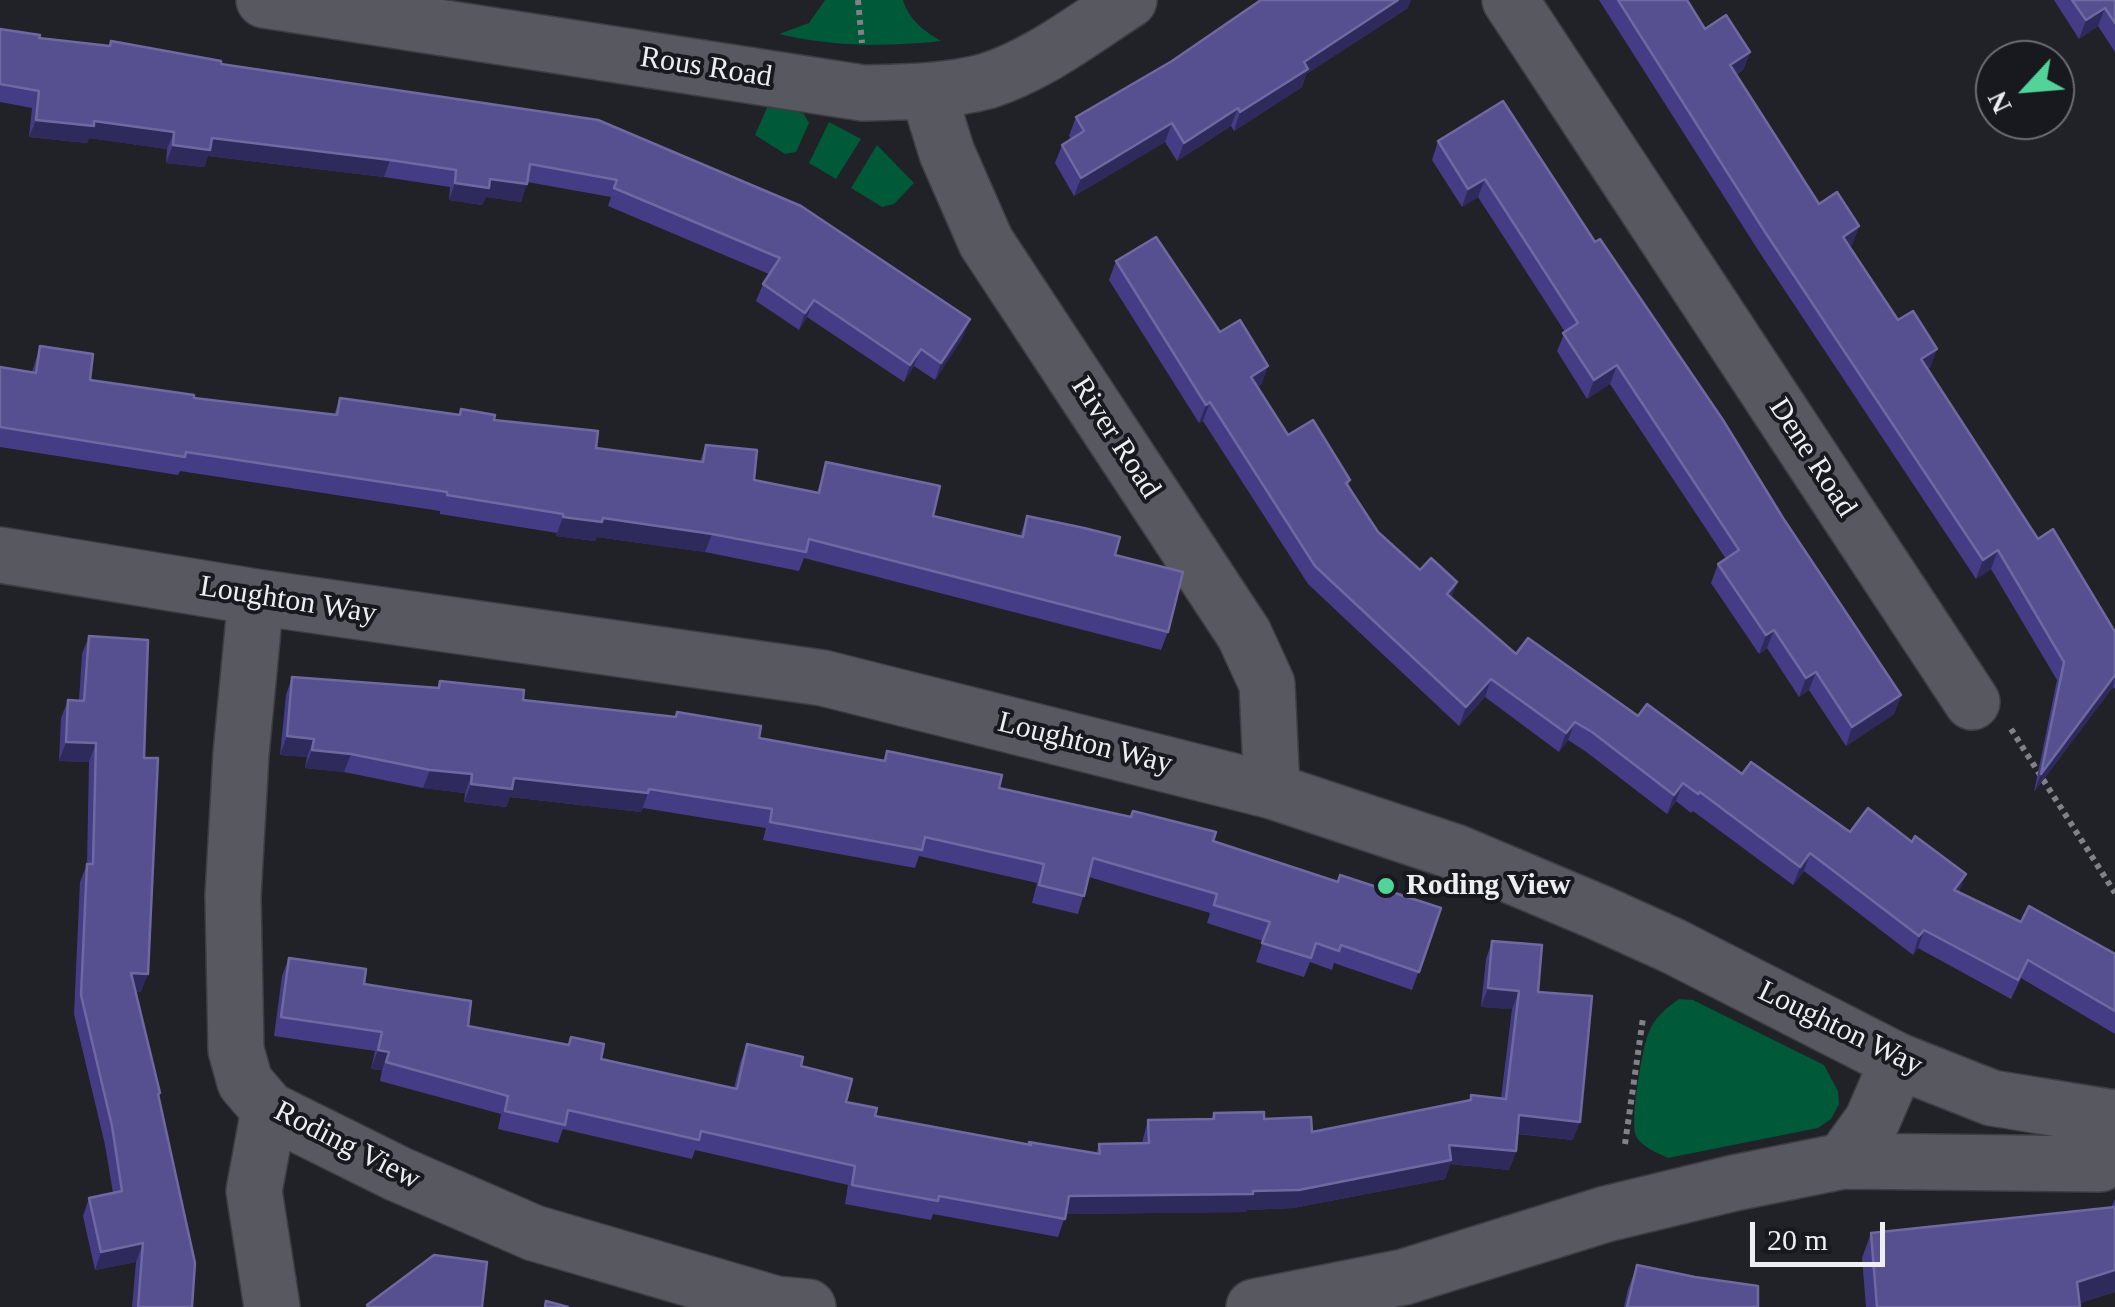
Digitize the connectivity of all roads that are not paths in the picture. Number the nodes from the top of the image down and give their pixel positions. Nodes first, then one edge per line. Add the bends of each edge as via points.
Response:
1 (264, 0) edge
2 (1129, 0) edge
3 (1510, 0) edge
4 (928, 92) junction
5 (0, 555) edge
6 (256, 597) junction
7 (1972, 702) road end
8 (1272, 791) junction
9 (1898, 1061) junction
10 (268, 1110) junction
11 (2108, 1141) edge
12 (1843, 1161) junction
13 (272, 1307) edge
14 (808, 1307) edge
15 (1254, 1307) edge

1 - 4 street, Rous Road via 862,93
2 - 4 street, Rous Road via 1043,56 988,80
3 - 7 street, Dene Road
4 - 8 street, River Road via 986,242 1244,634 1267,684
5 - 6 street, Loughton Way
6 - 8 street, Loughton Way via 824,678
6 - 10 street, Roding View via 233,896 236,1050 245,1082
8 - 9 street, Loughton Way via 1455,852 1600,912
9 - 11 street, Loughton Way
9 - 12 street via 1872,1121
10 - 13 street via 254,1191
10 - 14 street, Roding View via 534,1232 776,1304
11 - 12 street
12 - 15 street via 1606,1214 1404,1277

